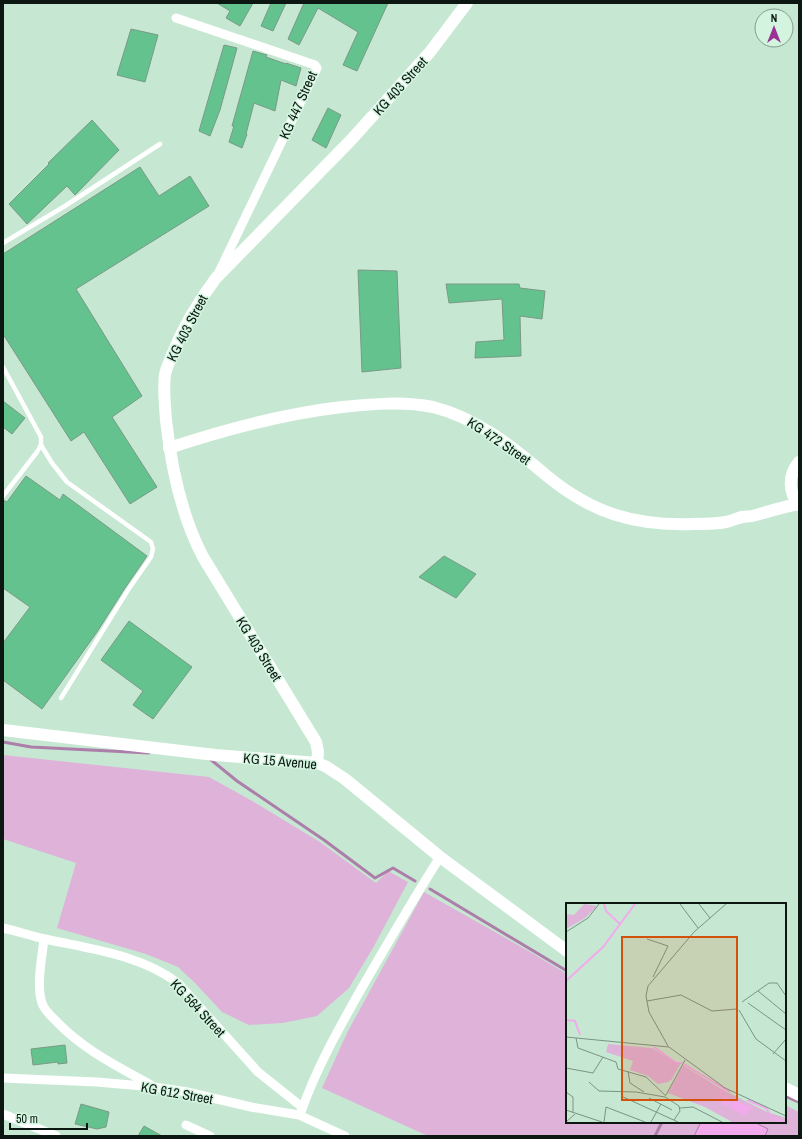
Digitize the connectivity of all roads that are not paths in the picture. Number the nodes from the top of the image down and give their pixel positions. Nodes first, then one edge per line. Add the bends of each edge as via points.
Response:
1 (467, 3) edge
2 (176, 18) dead end
3 (160, 144) dead end
4 (3, 243) edge
5 (216, 278) junction
6 (3, 367) edge
7 (41, 445) junction
8 (169, 448) junction
9 (799, 462) edge
10 (790, 488) junction
11 (3, 496) edge
12 (798, 504) edge
13 (770, 511) junction
14 (61, 698) dead end
15 (3, 730) edge
16 (317, 763) junction
17 (440, 857) junction
18 (3, 928) edge
19 (44, 939) junction
20 (566, 950) edge
21 (3, 1078) edge
22 (154, 1087) junction
23 (786, 1088) edge
24 (799, 1095) edge
25 (301, 1111) junction
26 (3, 1114) edge
27 (186, 1125) dead end
28 (56, 1136) edge
29 (210, 1136) edge
30 (345, 1136) edge

1 - 5 main road, KG 403 Street via 430,52 351,140
2 - 5 street, KG 447 Street via 315,65 316,68
3 - 4 lane
5 - 8 main road, KG 403 Street via 188,321 165,373
6 - 7 lane via 41,437
7 - 11 lane
7 - 14 lane via 67,482 151,542 153,549 152,557 128,590
8 - 13 main road, KG 472 Street via 260,421 358,405 412,404 445,411 482,427 525,457 562,488 606,513 647,522 687,524 725,522
8 - 16 main road, KG 403 Street via 193,539 316,742
9 - 10 main road via 793,470
10 - 12 main road
10 - 13 main road
12 - 13 main road, KG 472 Street
15 - 16 main road, KG 15 Avenue via 215,755
16 - 17 main road, KG 15 Avenue via 345,779
17 - 20 main road, KG 15 Avenue
17 - 25 street via 397,926 331,1042 310,1085
18 - 19 street, KG 564 Street
19 - 22 street via 40,991 42,1004 64,1030 92,1052
19 - 25 street, KG 564 Street via 105,952 152,967 178,983 258,1072
21 - 22 street, KG 612 Street
22 - 25 street, KG 612 Street via 251,1107
23 - 24 main road
25 - 30 street, KG 612 Street
26 - 28 street
27 - 29 street

